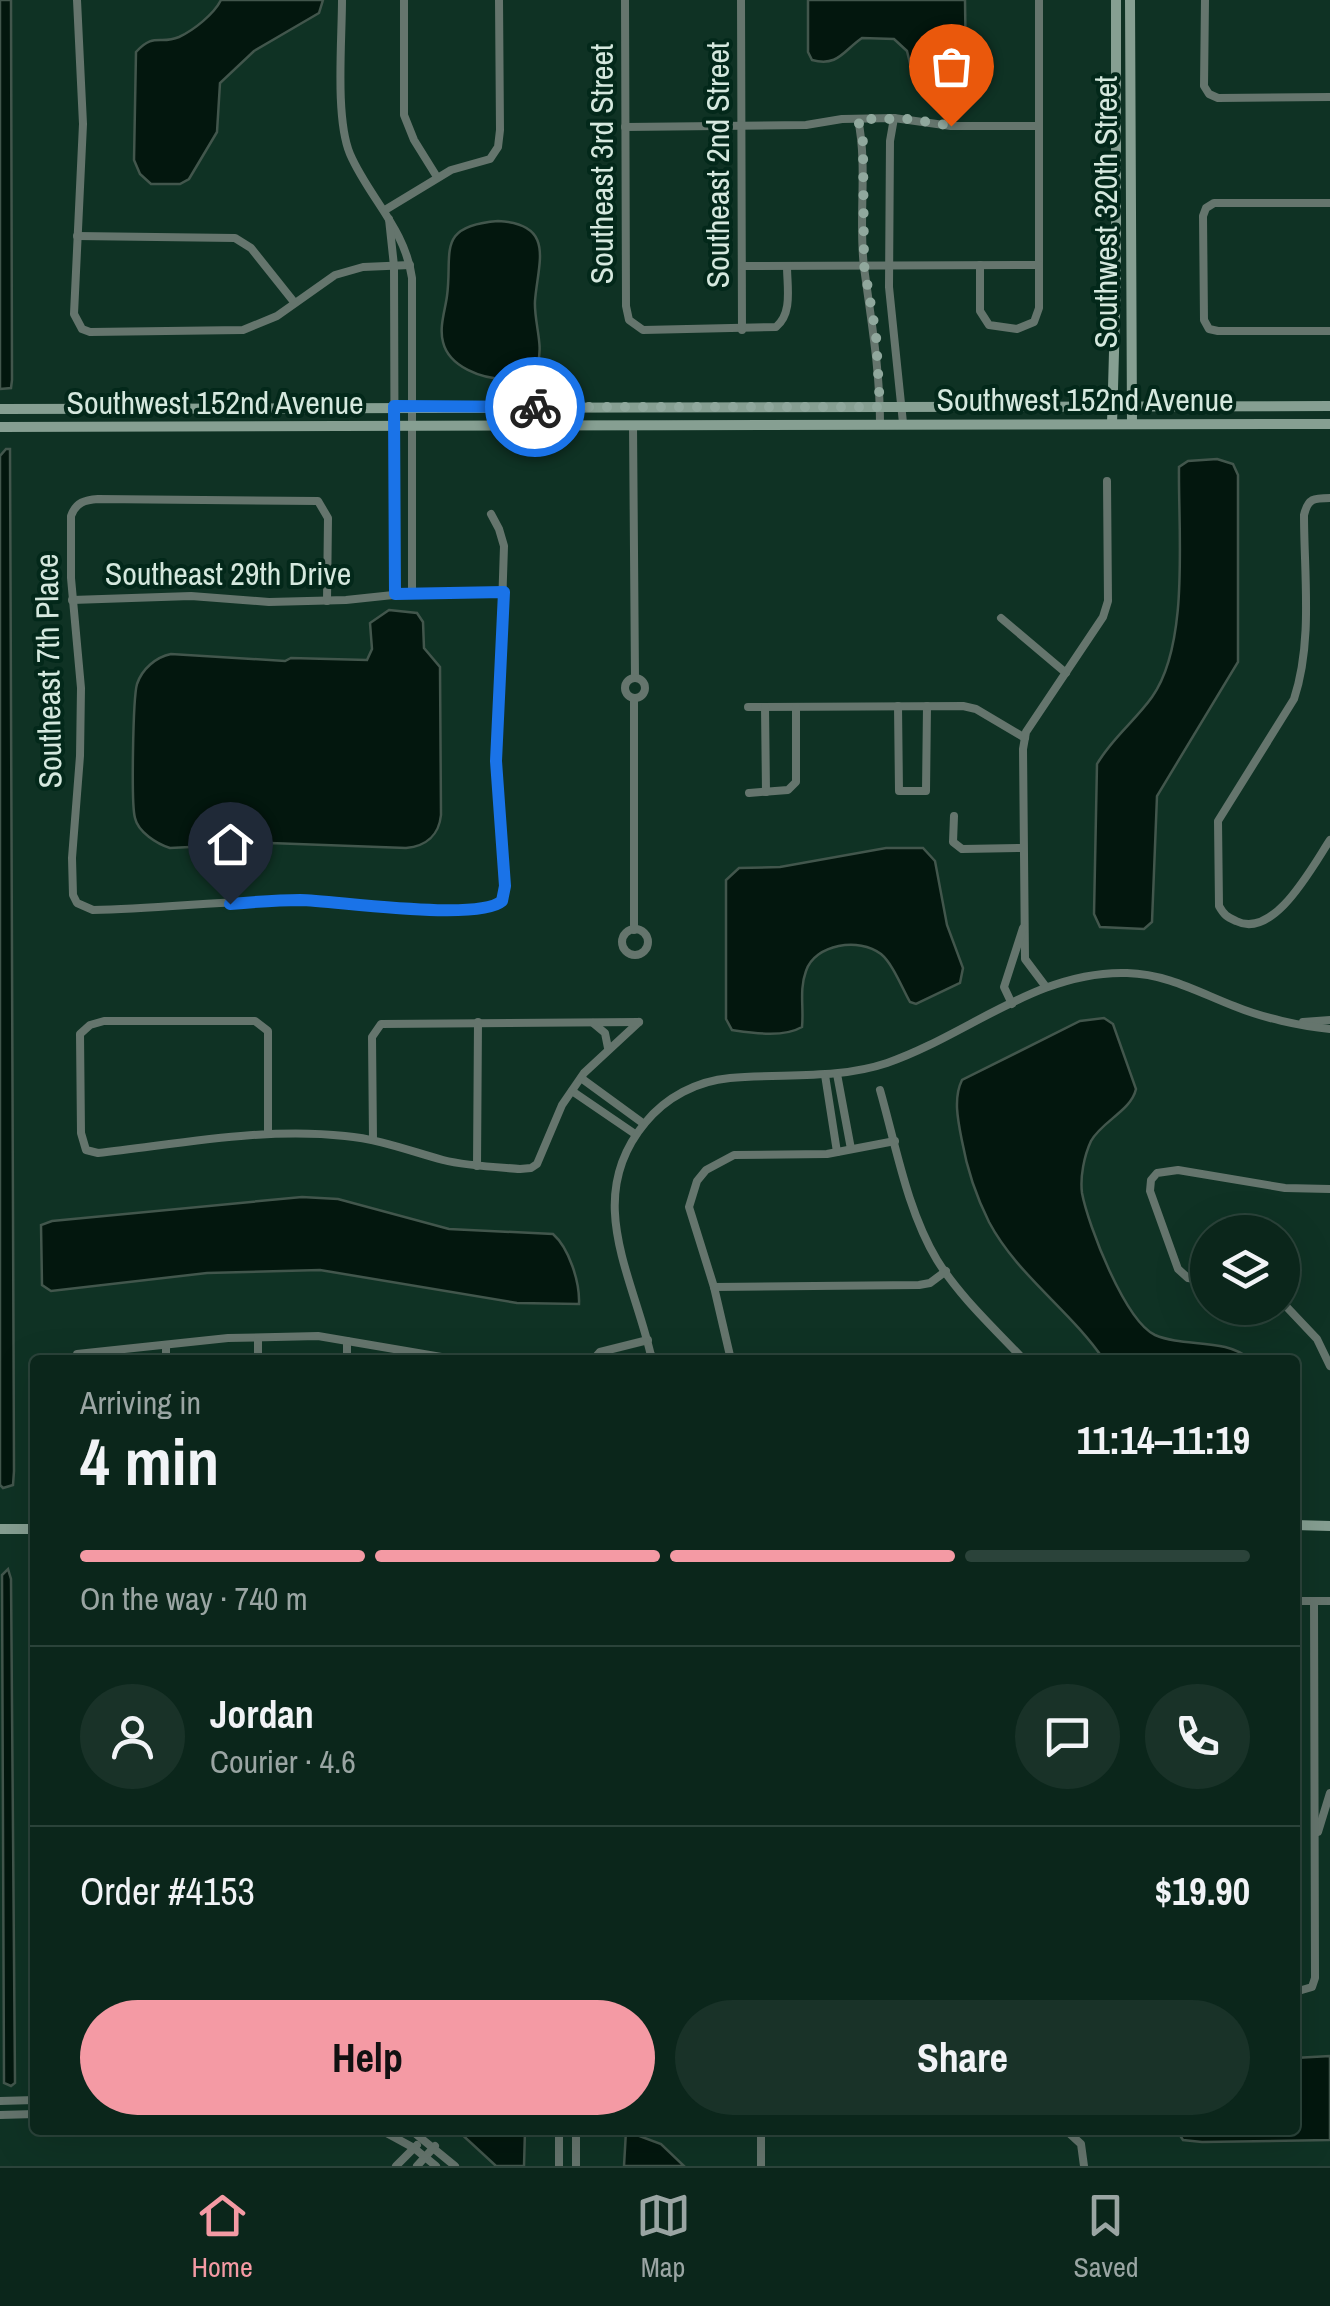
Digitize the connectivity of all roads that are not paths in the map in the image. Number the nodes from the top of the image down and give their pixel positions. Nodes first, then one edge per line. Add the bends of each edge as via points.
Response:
1 (78, 0) edge
2 (342, 0) edge
3 (404, 0) edge
4 (499, 0) edge
5 (625, 0) edge
6 (742, 0) edge
7 (1039, 0) edge
8 (1116, 0) edge
9 (1130, 0) edge
10 (1205, 0) edge
11 (1330, 97) edge
12 (894, 118) junction
13 (858, 119) junction
14 (742, 126) junction
15 (1039, 126) junction
16 (626, 127) junction
17 (437, 177) junction
18 (1330, 202) edge
19 (387, 214) junction
20 (77, 236) junction
21 (410, 265) junction
22 (864, 265) junction
23 (890, 265) junction
24 (980, 265) junction
25 (1039, 265) junction
26 (394, 266) junction
27 (742, 266) junction
28 (787, 266) junction
29 (891, 298) junction
30 (870, 301) junction
31 (294, 302) junction
32 (742, 330) junction
33 (1330, 331) edge
34 (394, 335) junction
35 (412, 335) junction
36 (394, 406) junction
37 (414, 406) junction
38 (1112, 406) junction
39 (1132, 406) junction
40 (1330, 406) edge
41 (880, 407) junction
42 (903, 407) junction
43 (0, 410) edge
44 (880, 423) junction
45 (903, 423) junction
46 (1112, 424) junction
47 (1132, 424) junction
48 (1330, 424) edge
49 (634, 425) junction
50 (0, 427) edge
51 (394, 427) junction
52 (413, 428) junction
53 (1107, 481) dead end
54 (1330, 498) edge
55 (413, 502) junction
56 (395, 503) junction
57 (491, 514) dead end
58 (504, 592) junction
59 (412, 593) junction
60 (395, 594) junction
61 (72, 600) junction
62 (327, 601) junction
63 (1001, 618) dead end
64 (1066, 673) junction
65 (635, 678) junction
66 (634, 698) junction
67 (748, 706) dead end
68 (765, 706) junction
69 (796, 706) junction
70 (898, 706) junction
71 (928, 706) junction
72 (1025, 738) junction
73 (749, 792) dead end
74 (766, 792) junction
75 (954, 816) dead end
76 (1330, 840) edge
77 (1023, 848) junction
78 (1023, 928) junction
79 (634, 930) dead end
80 (1012, 958) junction
81 (1025, 959) junction
82 (1046, 986) junction
83 (1012, 1004) junction
84 (1330, 1020) edge
85 (478, 1022) junction
86 (589, 1022) junction
87 (1299, 1023) junction
88 (1330, 1029) edge
89 (608, 1048) junction
90 (837, 1074) junction
91 (825, 1075) junction
92 (580, 1078) junction
93 (572, 1090) junction
94 (880, 1090) dead end
95 (644, 1124) junction
96 (846, 1125) junction
97 (833, 1127) junction
98 (268, 1134) junction
99 (635, 1134) junction
100 (373, 1140) junction
101 (894, 1141) junction
102 (851, 1150) junction
103 (837, 1152) junction
104 (477, 1166) junction
105 (1330, 1189) edge
106 (946, 1271) junction
107 (1190, 1278) edge
108 (714, 1287) junction
109 (1300, 1322) edge
110 (258, 1338) junction
111 (648, 1340) junction
112 (347, 1341) junction
113 (166, 1345) junction
114 (92, 1355) edge
115 (166, 1355) edge
116 (258, 1355) edge
117 (347, 1355) edge
118 (420, 1355) edge
119 (597, 1355) edge
120 (651, 1355) edge
121 (730, 1355) edge
122 (1020, 1355) edge
123 (1330, 1366) edge
124 (1300, 1525) edge
125 (1330, 1526) edge
126 (0, 1529) edge
127 (30, 1529) edge
128 (1300, 1601) edge
129 (1314, 1601) junction
130 (1330, 1601) edge
131 (1315, 1734) junction
132 (1330, 1735) edge
133 (1330, 1793) edge
134 (1315, 1841) junction
135 (1300, 1991) edge
136 (0, 2100) edge
137 (30, 2100) edge
138 (30, 2114) edge
139 (0, 2115) edge
140 (390, 2135) edge
141 (419, 2135) edge
142 (560, 2135) edge
143 (576, 2135) edge
144 (759, 2135) edge
145 (1071, 2135) edge
146 (423, 2138) junction
147 (434, 2146) junction
148 (414, 2148) junction
149 (426, 2157) junction
150 (396, 2166) edge
151 (417, 2166) edge
152 (436, 2166) edge
153 (455, 2166) edge
154 (558, 2166) edge
155 (576, 2166) edge
156 (761, 2166) edge
157 (1084, 2166) edge

1 - 20 street via 83,124
2 - 19 street via 346,140
3 - 17 street via 404,115
4 - 17 street via 500,130 494,154
5 - 16 street, Southeast 3rd Street
6 - 14 street, Southeast 2nd Street
7 - 15 street
8 - 38 street, Southwest 320th Street
9 - 39 street, Southwest 320th Street
10 - 11 street via 1209,94
12 - 13 street
12 - 15 street
12 - 23 street
13 - 14 street
13 - 22 street
14 - 16 street
14 - 27 street, Southeast 2nd Street
15 - 25 street
16 - 32 street, Southeast 3rd Street via 627,316 643,330
17 - 19 street
18 - 33 street via 1214,203 1203,216 1209,328
19 - 21 street
19 - 26 street
20 - 31 street via 240,240
20 - 31 street via 74,316 88,332 234,331 265,323
21 - 26 street
21 - 35 street
22 - 23 street
22 - 28 street
22 - 30 street
23 - 24 street
23 - 29 street
24 - 25 street
24 - 25 street via 980,311 988,325 1018,329 1039,312
26 - 31 street via 344,272
26 - 34 street
27 - 28 street
27 - 32 street, Southeast 2nd Street
28 - 32 street via 783,322
29 - 30 street
29 - 42 street
30 - 41 street
34 - 35 street
34 - 36 street
35 - 37 street
36 - 37 street, Southwest 152nd Avenue
36 - 43 street, Southwest 152nd Avenue
36 - 51 street
37 - 41 street, Southwest 152nd Avenue
37 - 52 street
38 - 39 street, Southwest 152nd Avenue
38 - 42 street, Southwest 152nd Avenue
38 - 46 street, Southwest 320th Street
39 - 40 street, Southwest 152nd Avenue
39 - 47 street, Southwest 320th Street
41 - 42 street, Southwest 152nd Avenue
41 - 44 street
42 - 45 street
44 - 45 street, Southwest 152nd Avenue
44 - 49 street, Southwest 152nd Avenue
45 - 46 street, Southwest 152nd Avenue
46 - 47 street, Southwest 152nd Avenue
47 - 48 street, Southwest 152nd Avenue
49 - 52 street, Southwest 152nd Avenue
49 - 65 street
50 - 51 street, Southwest 152nd Avenue
51 - 52 street, Southwest 152nd Avenue
51 - 56 street
52 - 55 street
53 - 64 street via 1108,601
54 - 76 street via 1307,503 1302,676 1218,821 1224,916 1244,926 1263,923 1295,894
55 - 56 street
55 - 59 street
56 - 60 street
57 - 58 street via 504,546
58 - 59 street, Southeast 29th Drive
58 - 61 street, Southeast 7th Place via 496,741 503,898 492,907 448,910 297,900 141,910 77,904 72,847 81,688
59 - 60 street, Southeast 29th Drive
60 - 62 street, Southeast 29th Drive
61 - 62 street, Southeast 29th Drive
61 - 62 street, Southeast 7th Place via 71,516 82,502 318,501 328,518
63 - 64 street
64 - 72 street
65 - 66 street via 625,686
65 - 66 street via 644,688
66 - 79 street
67 - 68 street
68 - 69 street
68 - 74 street
69 - 70 street
69 - 74 street via 796,782 788,790
70 - 71 street
70 - 71 street via 898,792 926,791
71 - 72 street via 976,709
72 - 77 street
73 - 74 street
75 - 77 street via 953,842 962,849
77 - 78 street
78 - 80 street
78 - 81 street
80 - 81 street
80 - 83 street via 1004,986
81 - 82 street
82 - 83 street
82 - 87 street via 1104,973 1147,974
83 - 90 street via 918,1051
84 - 87 street
85 - 86 street
85 - 100 street via 380,1024 374,1032
85 - 104 street
86 - 89 street via 604,1033
86 - 89 street via 640,1022
87 - 88 street
89 - 92 street
90 - 91 street
90 - 96 street
91 - 95 street via 701,1083
91 - 97 street
92 - 93 street
92 - 95 street
93 - 99 street
93 - 104 street via 537,1164
94 - 101 street
95 - 99 street
96 - 97 street
96 - 102 street
97 - 103 street
98 - 98 street via 268,1030 262,1024 104,1021 80,1034 86,1150
98 - 100 street
99 - 111 street via 620,1162 613,1213
100 - 104 street
101 - 102 street
101 - 106 street via 923,1229
102 - 103 street
103 - 108 street via 734,1156 706,1170 689,1207
105 - 107 street via 1157,1173 1150,1190 1178,1269
106 - 108 street via 919,1285
106 - 122 street
108 - 121 street
109 - 123 street
110 - 112 street
110 - 113 street
110 - 116 street
111 - 119 street
111 - 120 street
112 - 117 street
112 - 118 street
113 - 114 street
113 - 115 street
124 - 125 street
126 - 127 street
128 - 129 street
129 - 130 street
129 - 131 street
131 - 132 street
131 - 134 street
133 - 134 street
134 - 135 street via 1315,1978 1312,1988
136 - 137 street
138 - 139 street
140 - 148 street
141 - 146 street
142 - 154 street
143 - 155 street
144 - 156 street
145 - 157 street via 1081,2144
146 - 147 street
146 - 148 street
147 - 149 street
147 - 153 street
148 - 149 street
148 - 150 street
149 - 151 street
149 - 152 street

